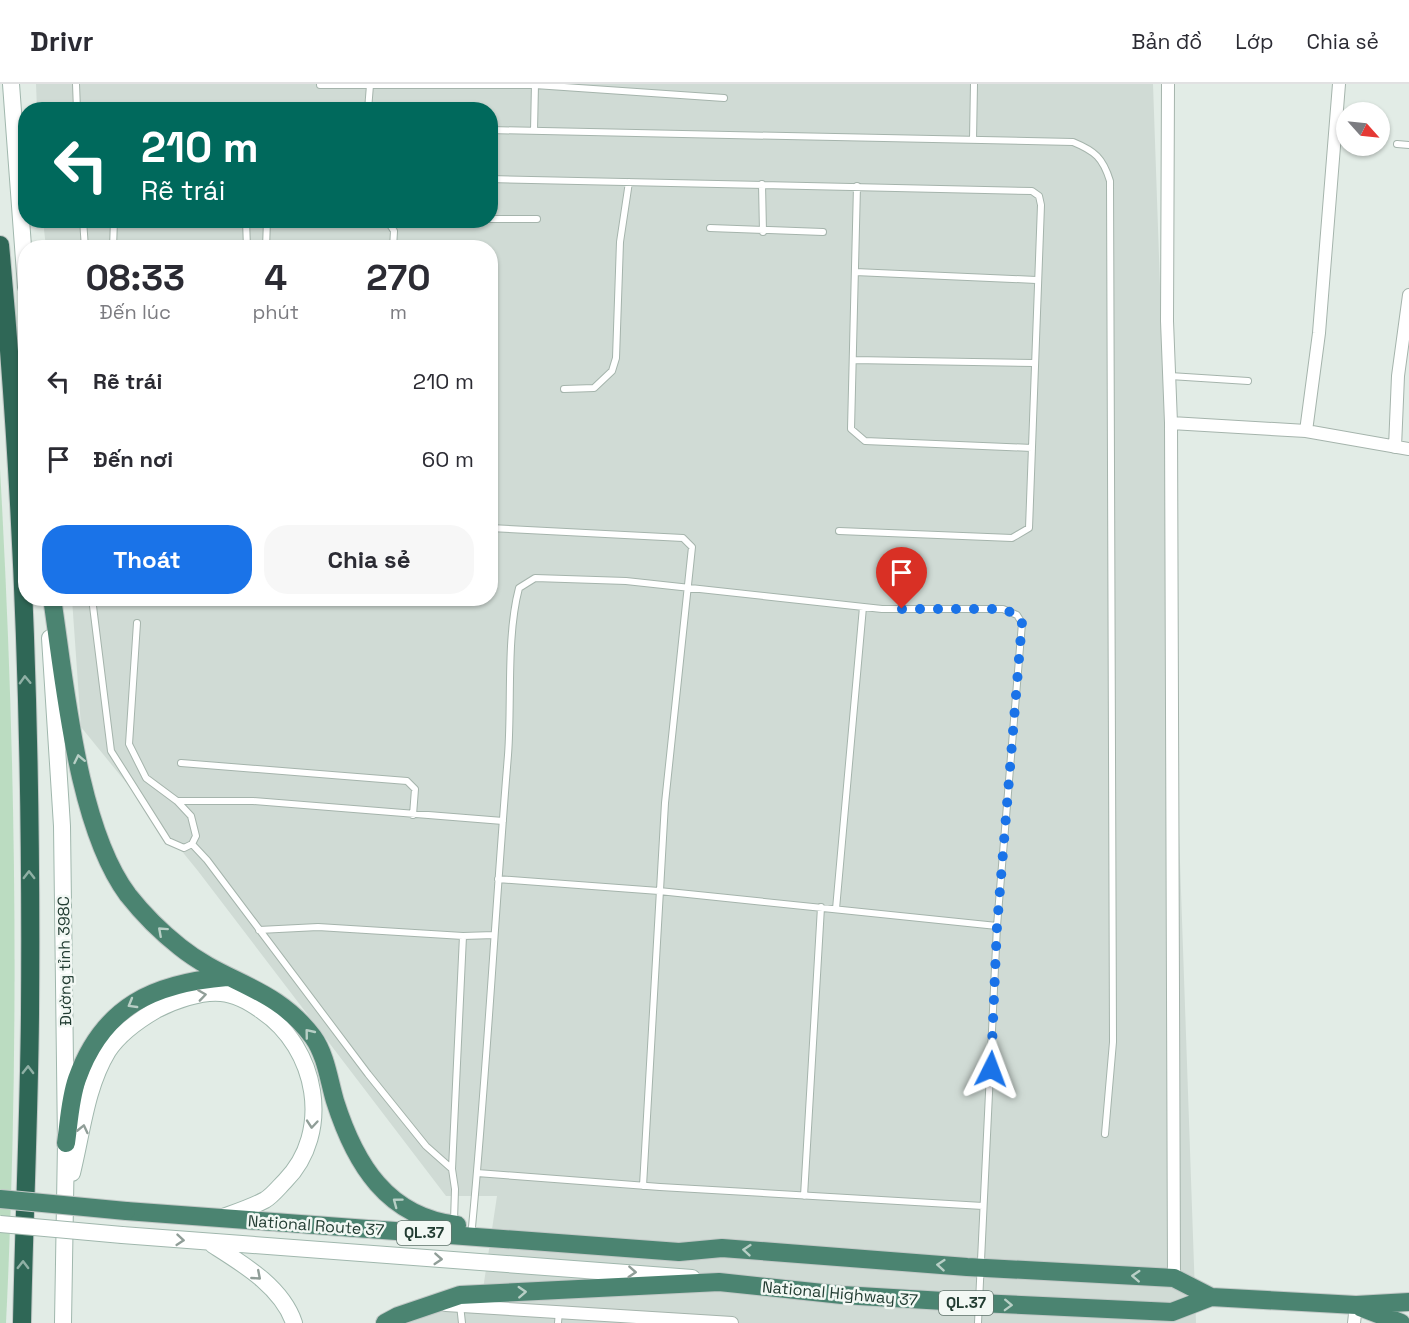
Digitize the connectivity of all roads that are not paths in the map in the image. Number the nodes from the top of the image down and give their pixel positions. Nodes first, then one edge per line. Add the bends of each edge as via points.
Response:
1 (11, 84) edge
2 (76, 84) edge
3 (974, 84) edge
4 (1168, 84) edge
5 (1339, 84) edge
6 (320, 85) edge
7 (370, 85) edge
8 (535, 85) edge
9 (724, 98) dead end
10 (77, 102) edge
11 (369, 102) edge
12 (498, 130) edge
13 (534, 131) junction
14 (973, 140) junction
15 (1398, 144) dead end
16 (1409, 145) edge
17 (18, 178) edge
18 (498, 179) edge
19 (629, 182) junction
20 (762, 184) junction
21 (857, 186) junction
22 (498, 219) edge
23 (537, 219) dead end
24 (710, 228) dead end
25 (763, 232) junction
26 (823, 232) dead end
27 (0, 245) edge
28 (855, 272) junction
29 (1036, 280) junction
30 (1409, 295) edge
31 (853, 360) junction
32 (1034, 363) junction
33 (1169, 376) junction
34 (1248, 381) dead end
35 (564, 389) dead end
36 (1171, 423) junction
37 (1306, 432) junction
38 (1395, 447) junction
39 (1032, 448) junction
40 (1409, 449) edge
41 (18, 510) edge
42 (498, 528) edge
43 (839, 531) dead end
44 (688, 588) junction
45 (22, 606) edge
46 (50, 606) edge
47 (51, 606) edge
48 (93, 606) edge
49 (863, 607) junction
50 (137, 623) dead end
51 (181, 763) dead end
52 (177, 801) junction
53 (413, 815) junction
54 (503, 821) junction
55 (192, 844) junction
56 (498, 879) junction
57 (659, 891) junction
58 (820, 908) junction
59 (836, 909) junction
60 (997, 926) junction
61 (259, 930) junction
62 (494, 934) junction
63 (463, 936) junction
64 (227, 977) junction
65 (1105, 1134) dead end
66 (66, 1143) junction
67 (452, 1169) junction
68 (477, 1173) junction
69 (643, 1186) junction
70 (804, 1196) junction
71 (0, 1199) edge
72 (65, 1206) junction
73 (983, 1206) junction
74 (223, 1217) junction
75 (0, 1224) edge
76 (463, 1226) junction
77 (209, 1243) junction
78 (722, 1248) junction
79 (979, 1268) junction
80 (1174, 1278) junction
81 (719, 1282) junction
82 (1211, 1297) junction
83 (1409, 1302) edge
84 (978, 1304) junction
85 (430, 1305) junction
86 (460, 1305) junction
87 (1172, 1312) junction
88 (1355, 1314) edge
89 (559, 1317) edge
90 (654, 1320) edge
91 (22, 1323) edge
92 (65, 1323) edge
93 (294, 1323) edge
94 (385, 1323) edge
95 (462, 1323) edge
96 (732, 1323) edge
97 (978, 1323) edge
98 (1401, 1323) edge

1 - 17 main road
2 - 10 lane
3 - 14 lane
4 - 33 street
5 - 37 street
6 - 7 lane
7 - 8 lane
7 - 11 lane
8 - 9 lane
8 - 13 lane
12 - 13 lane
13 - 14 lane
14 - 65 lane via 1073,142 1095,152 1105,163 1110,181 1113,1042
15 - 16 lane
18 - 19 lane
19 - 20 lane
19 - 35 lane via 620,242 616,358 612,371 594,388
20 - 21 lane
20 - 25 lane
21 - 28 lane
21 - 29 lane via 1032,191 1039,196 1041,205
22 - 23 lane
24 - 25 lane
25 - 26 lane
41 -> 27 highway via 12,373
28 - 29 lane
28 - 31 lane
29 - 32 lane
30 - 38 street via 1398,376
31 - 32 lane
31 - 39 lane via 851,429 865,441
32 - 39 lane
33 - 34 lane
33 - 36 street
36 - 37 street
36 - 80 street
37 - 38 street
38 - 40 street
39 - 43 lane via 1029,528 1012,538
42 - 44 lane via 683,538 692,548
44 - 49 lane
44 - 54 lane via 535,578 519,588 514,608
44 - 57 lane
91 -> 45 highway via 30,1015 29,761
46 - 66 main road, Đường tỉnh 398C via 62,826
64 -> 47 highway via 180,947 154,924 128,894 106,854 88,804
48 - 55 lane via 111,751 168,842 184,848
49 - 59 lane
49 - 60 lane via 1003,609 1022,622
50 - 52 lane via 129,744 146,778
51 - 53 lane via 407,781 415,789
52 - 53 lane via 253,801
52 - 55 lane via 191,816 196,836
53 - 54 lane
54 - 56 lane
55 - 61 lane
56 - 57 lane
56 - 62 lane
57 - 58 lane
57 - 69 lane
58 - 59 lane
58 - 70 lane
59 - 60 lane
60 - 73 lane
61 - 63 lane via 318,927
61 - 67 lane via 426,1146
62 - 63 lane
62 - 68 lane
63 - 67 lane
64 -> 66 highway via 195,979 164,987 124,1008 95,1041 77,1080
76 -> 64 highway via 439,1223 408,1210 381,1190 360,1163 315,1040 291,1011 260,990
66 - 72 main road, Đường tỉnh 398C
67 - 76 lane
68 - 69 lane
68 - 76 lane
69 - 70 lane
70 - 73 lane
71 - 74 highway, National Route 37 / QL.37, bridge
72 -> 74 main road via 93,1085 108,1051 131,1025 165,1005 221,993 251,1003 280,1023 300,1049 310,1078 314,1108 310,1141 292,1173 267,1199
72 - 92 main road, Đường tỉnh 398C
73 - 79 lane
74 - 78 highway, National Route 37 / QL.37 via 679,1252
75 -> 77 main road, bridge
76 - 78 highway
77 -> 81 main road via 671,1275
77 -> 93 main road via 244,1264 272,1288
79 -> 78 highway, National Highway 37 / QL.37
80 -> 79 highway, National Highway 37 / QL.37
79 - 84 lane
80 - 82 highway, National Highway 37 / QL.37
80 - 87 highway
81 - 84 highway, National Highway 37 / QL.37
85 -> 81 highway, QL.37 via 460,1295
82 - 87 highway, National Highway 37 / QL.37
82 - 88 highway, National Highway 37 / QL.37
83 - 88 highway, National Highway 37 / QL.37
84 -> 87 highway, National Highway 37 / QL.37
84 - 97 lane
85 - 86 street
85 - 94 highway, QL.37
86 - 89 street
86 - 95 lane
88 - 98 highway, National Highway 37 / QL.37
89 - 90 street
90 - 96 street

